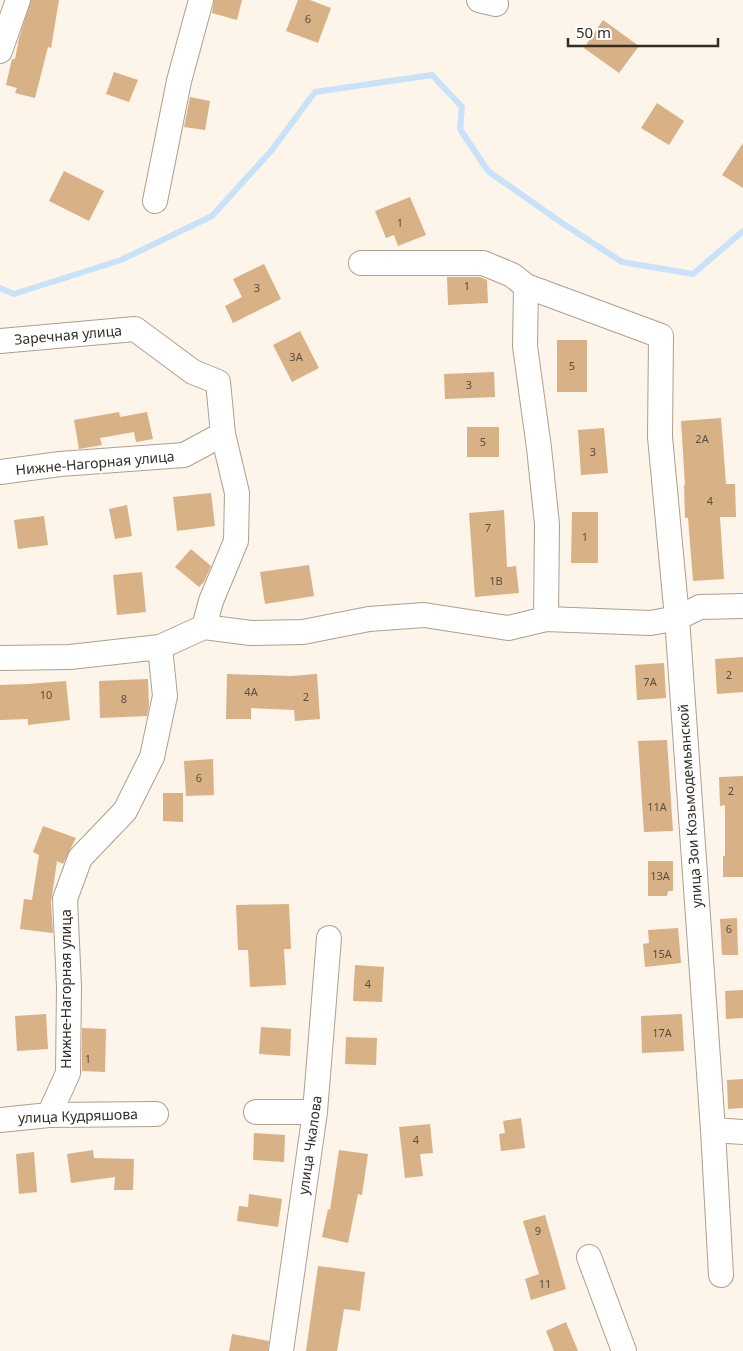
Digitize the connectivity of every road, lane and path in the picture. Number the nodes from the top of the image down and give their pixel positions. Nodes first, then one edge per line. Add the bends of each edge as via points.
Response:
1 (18, 0) edge
2 (201, 0) edge
3 (0, 51) edge
4 (155, 201) dead end
5 (361, 264) dead end
6 (526, 286) junction
7 (0, 341) edge
8 (223, 434) junction
9 (0, 472) edge
10 (743, 606) edge
11 (677, 618) junction
12 (546, 619) junction
13 (204, 627) junction
14 (160, 647) junction
15 (0, 658) edge
16 (329, 938) dead end
17 (256, 1112) dead end
18 (315, 1112) junction
19 (156, 1114) dead end
20 (49, 1115) junction
21 (0, 1120) edge
22 (713, 1130) junction
23 (743, 1132) edge
24 (589, 1257) dead end
25 (721, 1275) dead end
26 (280, 1351) edge
27 (624, 1351) edge

1 - 3 street
2 - 4 street via 179,81
5 - 6 street via 483,263 512,275
6 - 11 street, улица Зои Козьмодемьянской via 661,336 660,437
6 - 12 street via 525,346 547,524
7 - 8 street, Заречная улица via 135,329 194,372 218,382
8 - 9 street, Нижне-Нагорная улица via 184,455
8 - 13 street via 237,493 236,542 211,601
10 - 11 street via 700,607
11 - 12 street via 651,623
11 - 22 street, улица Зои Козьмодемьянской
12 - 13 street via 508,628 424,615 369,620 303,632 251,633
13 - 14 street
14 - 15 street via 70,657
14 - 20 street, Нижне-Нагорная улица via 165,696 152,757 125,811 80,858 65,899 68,1073
16 - 18 street, улица Чкалова
17 - 18 street
18 - 26 street, улица Чкалова
19 - 20 street, улица Кудряшова
20 - 21 street, улица Кудряшова
22 - 23 street
22 - 25 street, улица Зои Козьмодемьянской
24 - 27 street

